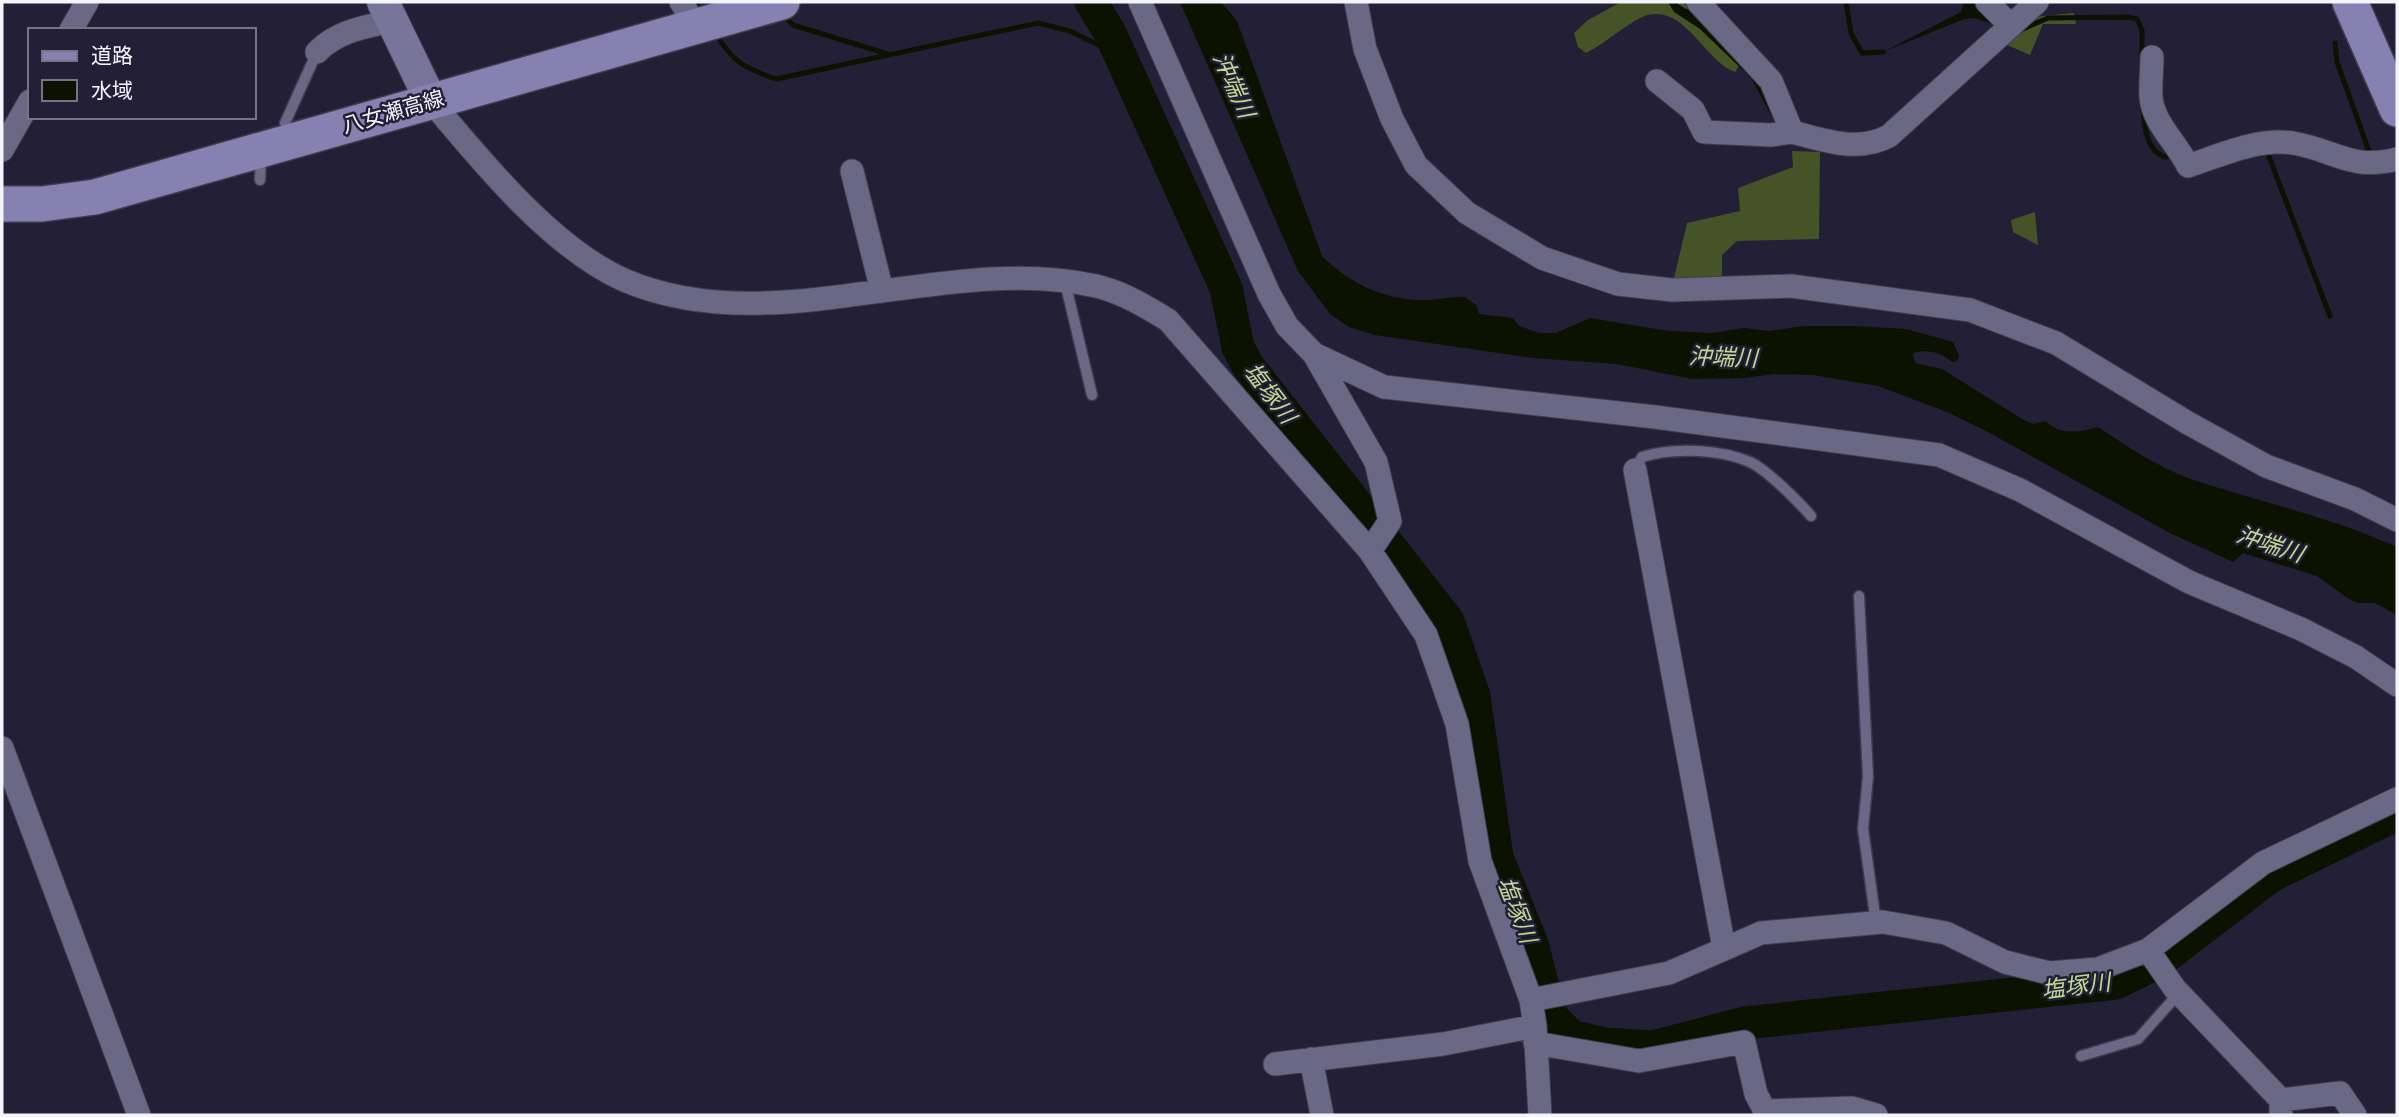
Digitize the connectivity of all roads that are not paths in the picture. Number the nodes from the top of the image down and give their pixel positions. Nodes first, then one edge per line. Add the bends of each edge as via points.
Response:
1 (87, 2) edge
2 (782, 2) edge
3 (1140, 2) edge
4 (1356, 2) edge
5 (1698, 2) edge
6 (1987, 2) edge
7 (2036, 2) edge
8 (2350, 2) edge
9 (388, 11) edge
10 (689, 14) edge
11 (2011, 26) junction
12 (72, 28) edge
13 (317, 51) joint
14 (2152, 58) dead end
15 (1657, 81) dead end
16 (430, 102) junction
17 (28, 104) edge
18 (2397, 109) edge
19 (285, 122) dead end
20 (1792, 132) junction
21 (2, 150) edge
22 (2397, 159) edge
23 (852, 172) dead end
24 (2, 204) edge
25 (1065, 282) junction
26 (883, 291) junction
27 (1314, 354) junction
28 (1092, 395) dead end
29 (1635, 470) joint
30 (1811, 516) dead end
31 (2397, 520) edge
32 (1370, 551) junction
33 (1859, 596) dead end
34 (2397, 685) edge
35 (2, 748) edge
36 (2397, 799) edge
37 (1876, 923) junction
38 (1724, 948) junction
39 (2148, 950) junction
40 (2179, 993) junction
41 (1531, 1000) junction
42 (1535, 1035) junction
43 (2081, 1056) dead end
44 (1311, 1059) junction
45 (1275, 1064) dead end
46 (2281, 1107) edge
47 (139, 1115) edge
48 (1322, 1115) edge
49 (1540, 1115) edge
50 (1876, 1115) edge
51 (2355, 1115) edge

1 - 12 street
2 - 10 main road, 八女瀬高線
3 - 27 street via 1269,294 1287,326
4 - 31 street via 1366,49 1392,119 1416,166 1467,213 1542,258 1618,284 1672,290 1791,286 1970,310 2056,343 2266,466
5 - 20 street via 1771,81
6 - 11 street
7 - 11 street
8 - 18 main road
9 - 13 street via 328,40
9 - 16 street
10 - 16 main road, 八女瀬高線
11 - 20 street via 1889,136 1874,144 1850,146
13 - 19 lane
14 - 22 street via 2151,100 2188,166 2257,144 2292,143 2363,165
15 - 20 street via 1693,110 1704,132
16 - 24 main road, 八女瀬高線 via 261,165 94,197
16 - 26 street via 485,166 571,248 622,279 670,297 729,303
17 - 21 street
23 - 26 street
25 - 26 street via 1001,280
25 - 28 lane
25 - 32 street via 1097,286 1132,298 1168,320
27 - 32 street via 1376,462 1390,521
27 - 34 street via 1384,387 1939,455 2020,490 2189,583 2301,629 2356,657
29 - 30 lane via 1643,457 1661,450 1751,463
29 - 38 street
32 - 41 street via 1426,635 1457,724 1480,861
33 - 37 lane via 1868,776 1863,829
35 - 47 street
36 - 39 street via 2263,863
37 - 38 street via 1761,933
37 - 39 street via 1946,933 2005,962 2049,973 2098,970
38 - 41 street via 1669,973
39 - 40 street
40 - 43 lane via 2138,1039
40 - 46 street
41 - 42 street
42 - 44 street
42 - 49 street
42 - 50 street via 1639,1061 1744,1042 1756,1094 1765,1111 1852,1108
44 - 45 street
44 - 48 street
46 - 51 street via 2340,1093

